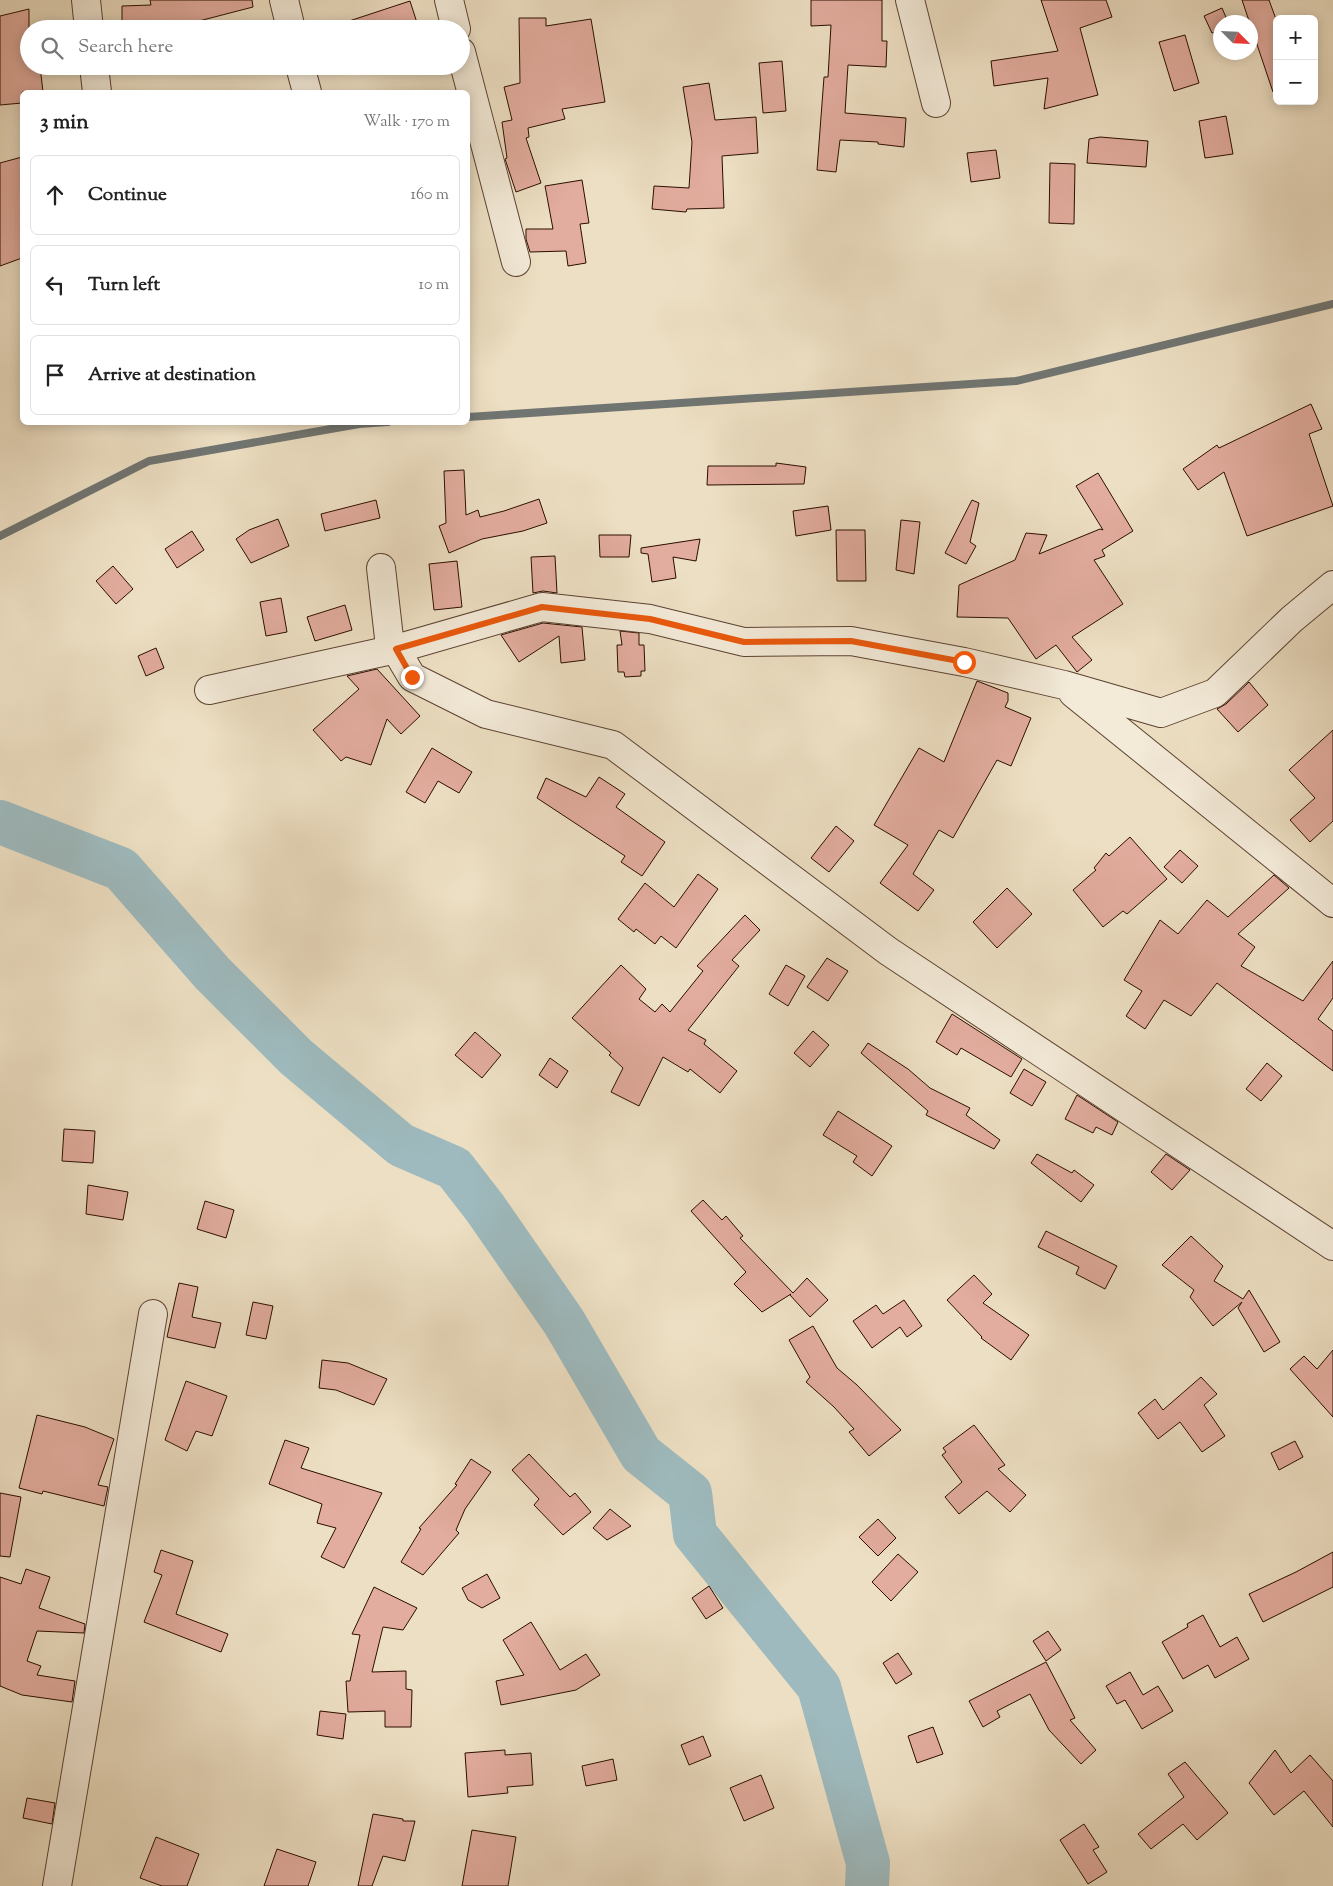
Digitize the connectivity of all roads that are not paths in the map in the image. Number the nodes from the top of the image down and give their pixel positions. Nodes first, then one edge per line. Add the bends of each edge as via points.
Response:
1 (86, 0) edge
2 (284, 0) edge
3 (449, 0) edge
4 (910, 0) edge
5 (88, 20) edge
6 (289, 20) edge
7 (454, 20) edge
8 (95, 75) edge
9 (302, 75) edge
10 (467, 75) edge
11 (97, 90) edge
12 (306, 90) edge
13 (936, 103) dead end
14 (516, 262) dead end
15 (381, 568) dead end
16 (1333, 584) edge
17 (396, 649) junction
18 (1064, 686) junction
19 (209, 690) dead end
20 (1333, 903) edge
21 (1333, 1246) edge
22 (153, 1314) dead end
23 (57, 1886) edge

1 - 5 street
2 - 6 street
3 - 7 street
4 - 13 street
8 - 11 street
9 - 12 street
10 - 14 street
15 - 17 street via 389,638
16 - 18 street via 1215,693 1161,713
17 - 18 street via 542,607 650,619 744,642 851,641 964,662
17 - 19 street
17 - 21 street via 412,677 486,714 613,745 888,951
18 - 20 street
22 - 23 street

